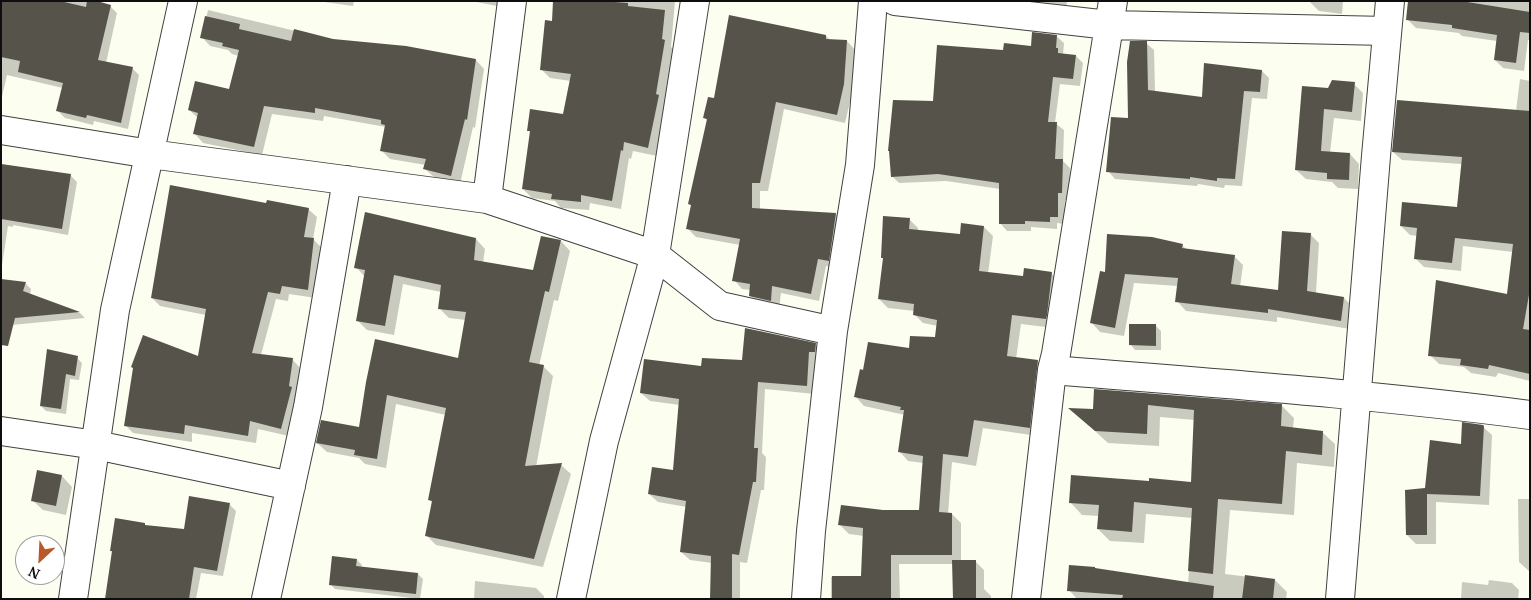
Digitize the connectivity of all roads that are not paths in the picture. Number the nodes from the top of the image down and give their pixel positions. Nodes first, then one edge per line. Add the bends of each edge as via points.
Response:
1 (183, 1) edge
2 (512, 1) edge
3 (695, 1) edge
4 (873, 1) edge
5 (895, 1) edge
6 (1390, 1) edge
7 (1111, 13) edge
8 (1387, 31) junction
9 (1, 130) edge
10 (150, 154) junction
11 (347, 180) junction
12 (487, 199) junction
13 (655, 255) junction
14 (833, 331) junction
15 (1052, 370) junction
16 (1356, 395) junction
17 (1530, 416) edge
18 (1, 431) edge
19 (96, 444) junction
20 (291, 486) junction
21 (73, 599) edge
22 (266, 599) edge
23 (571, 599) edge
24 (806, 599) edge
25 (1026, 599) edge
26 (1340, 599) edge

1 - 10 street
2 - 12 street
3 - 13 street
4 - 14 street via 860,165
5 - 7 street
6 - 8 street
7 - 8 street
7 - 15 street
8 - 16 street
9 - 10 street
10 - 11 street
10 - 19 street via 115,310
11 - 12 street
11 - 20 street via 308,407
12 - 13 street
13 - 14 street via 720,306
13 - 23 street via 604,441
14 - 24 street
15 - 16 street
15 - 25 street
16 - 17 street
16 - 26 street
18 - 19 street
19 - 20 street
19 - 21 street
20 - 22 street

